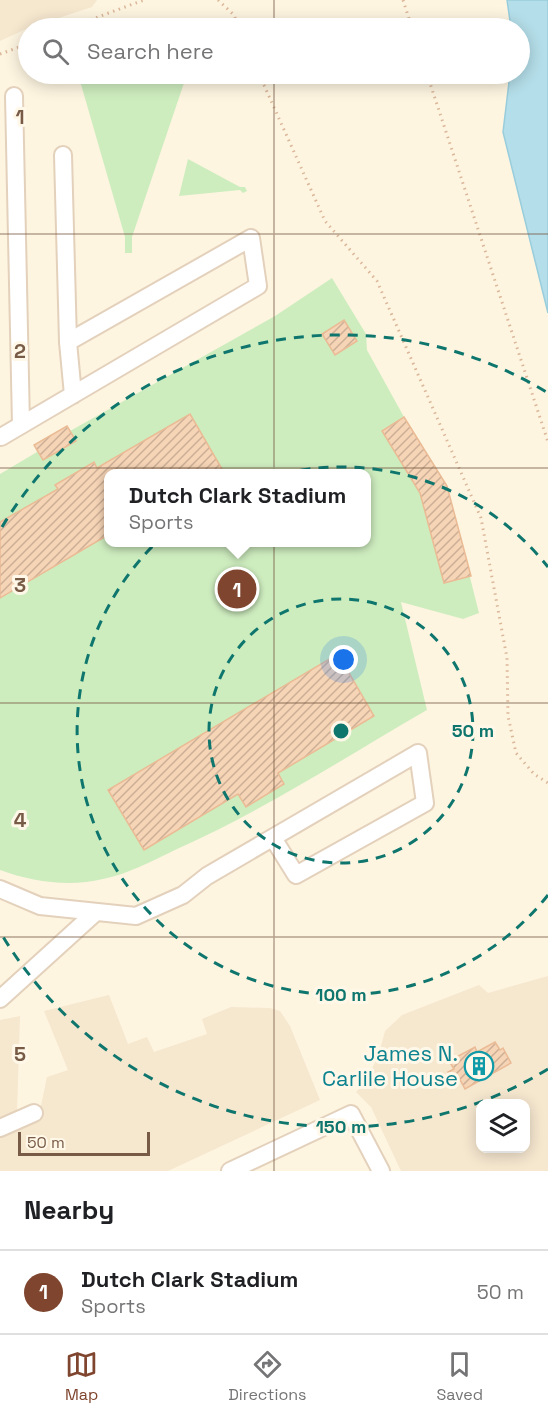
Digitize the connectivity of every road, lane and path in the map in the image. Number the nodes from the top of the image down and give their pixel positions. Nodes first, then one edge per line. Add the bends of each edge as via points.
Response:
1 (144, 0) edge
2 (218, 0) edge
3 (403, 0) edge
4 (95, 18) edge
5 (235, 18) edge
6 (409, 18) edge
7 (18, 48) edge
8 (0, 54) edge
9 (263, 84) edge
10 (430, 84) edge
11 (14, 96) dead end
12 (63, 155) dead end
13 (68, 342) junction
14 (73, 395) junction
15 (21, 425) junction
16 (0, 437) edge
17 (548, 442) edge
18 (548, 783) edge
19 (273, 837) junction
20 (0, 889) edge
21 (96, 912) junction
22 (0, 999) edge
23 (34, 1113) dead end
24 (0, 1128) edge
25 (230, 1171) edge
26 (381, 1171) edge

1 - 4 path
2 - 5 path
3 - 6 path
7 - 8 path
9 - 18 path via 325,221 376,281 481,518 507,658 508,717 516,753 534,774
10 - 17 path
11 - 15 street
12 - 13 street
13 - 14 street
13 - 14 street via 251,238 258,286
14 - 15 street
15 - 16 street
19 - 19 street via 409,758 418,753 425,803 296,875
19 - 21 street via 183,895 136,916
20 - 21 street via 40,906
21 - 22 street
23 - 24 street
25 - 26 street via 351,1114

